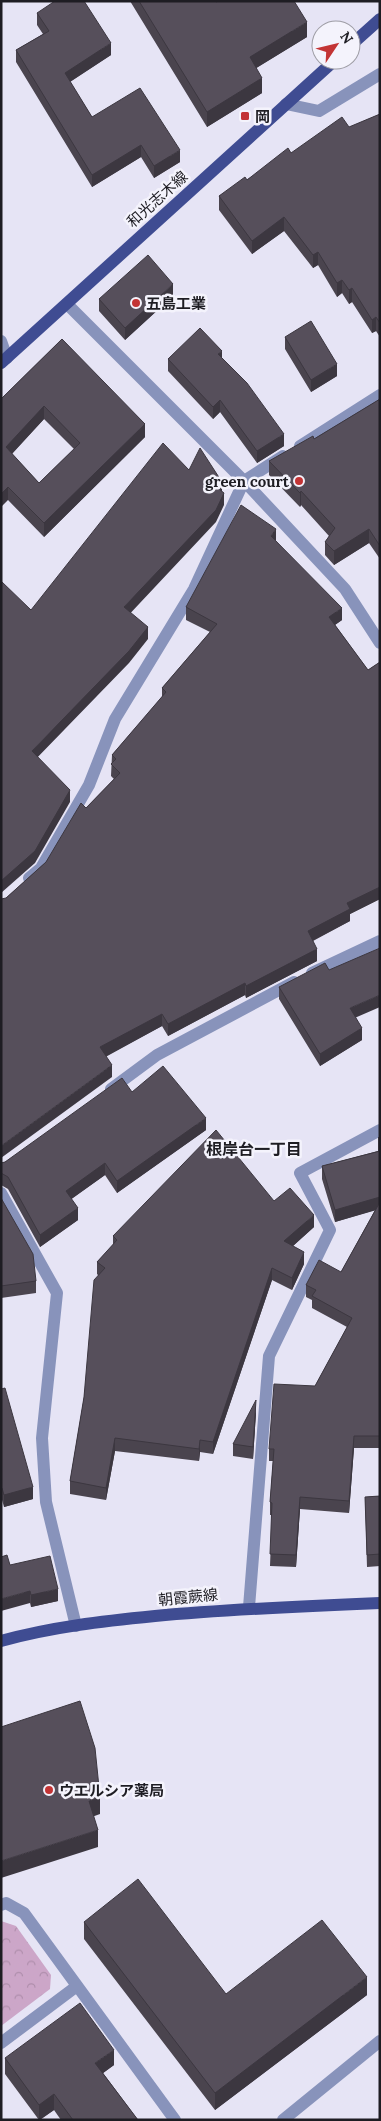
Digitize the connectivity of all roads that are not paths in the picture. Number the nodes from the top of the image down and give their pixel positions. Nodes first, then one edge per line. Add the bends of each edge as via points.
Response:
1 (380, 19) edge
2 (361, 36) edge
3 (324, 70) edge
4 (380, 74) edge
5 (286, 104) junction
6 (67, 304) junction
7 (1, 341) edge
8 (4, 360) edge
9 (380, 395) edge
10 (244, 481) junction
11 (380, 643) edge
12 (21, 886) edge
13 (380, 941) edge
14 (101, 1096) edge
15 (380, 1130) edge
16 (1, 1193) edge
17 (380, 1603) edge
18 (249, 1607) junction
19 (76, 1626) junction
20 (1, 1641) edge
21 (1, 1905) edge
22 (77, 1986) junction
23 (380, 2041) edge
24 (1, 2043) edge
25 (176, 2120) edge
26 (283, 2120) edge

1 - 2 main road
3 - 5 main road, 和光志木線
4 - 5 street via 319,110
5 - 6 main road, 和光志木線
6 - 8 main road, 和光志木線
6 - 10 street
7 - 8 street
9 - 10 street
10 - 11 street via 345,589
10 - 12 street via 194,589 115,719 89,785 41,868
13 - 14 street via 332,962 157,1055
15 - 18 street via 300,1174 330,1230 269,1356
16 - 19 street via 57,1293 42,1438 46,1502
17 - 18 main road, 朝霞蕨線
18 - 19 main road, 朝霞蕨線
19 - 20 main road, 朝霞蕨線
21 - 22 street via 6,1903 24,1912
22 - 24 street
22 - 25 street
23 - 26 street

